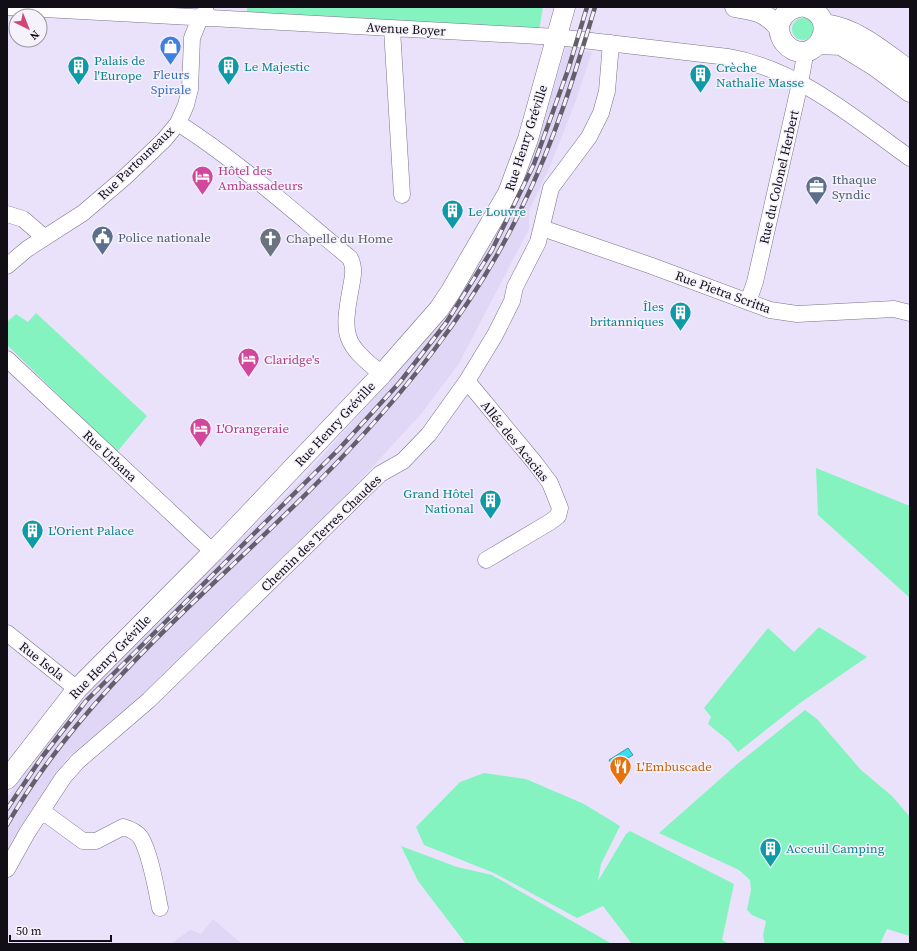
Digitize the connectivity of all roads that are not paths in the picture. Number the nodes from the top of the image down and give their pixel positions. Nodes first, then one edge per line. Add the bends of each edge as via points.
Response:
1 (7, 7) edge
2 (565, 7) edge
3 (735, 7) edge
4 (797, 7) edge
5 (805, 7) edge
6 (202, 11) edge
7 (824, 24) junction
8 (779, 28) junction
9 (392, 29) junction
10 (557, 37) junction
11 (611, 43) junction
12 (811, 48) junction
13 (910, 71) edge
14 (800, 82) junction
15 (910, 92) edge
16 (178, 123) junction
17 (910, 158) edge
18 (402, 195) dead end
19 (7, 214) edge
20 (542, 228) junction
21 (44, 237) junction
22 (7, 266) edge
23 (748, 302) junction
24 (910, 313) edge
25 (7, 359) edge
26 (382, 374) junction
27 (467, 381) junction
28 (213, 552) junction
29 (486, 560) dead end
30 (7, 633) edge
31 (77, 688) junction
32 (7, 779) edge
33 (42, 811) junction
34 (7, 869) edge
35 (160, 908) dead end

1 - 6 street, Avenue Boyer
2 - 10 main road, Rue Henry Gréville
3 - 8 main road via 759,11
4 - 8 main road via 784,15
5 - 7 main road via 817,12
6 - 9 street, Avenue Boyer
6 - 16 street, Rue Partouneaux via 192,38 190,90
7 - 12 main road via 824,31
7 - 13 main road via 855,33
8 - 12 main road via 784,42 796,51
9 - 10 street, Avenue Boyer
9 - 18 street
10 - 11 street, Avenue Boyer
10 - 26 main road, Rue Henry Gréville via 528,139 508,193 439,309
11 - 14 street, Avenue Boyer via 747,60
11 - 20 street, Chemin des Terres Chaudes via 607,91 601,113 589,137 551,188
12 - 14 street, Rue du Colonel Herbert via 804,61
12 - 15 main road via 841,45
14 - 17 street, Avenue Boyer
14 - 23 street, Rue du Colonel Herbert via 755,282
16 - 21 street, Rue Partouneaux via 164,140 83,213
16 - 26 street via 278,198 350,258 354,274 346,316 346,332 355,350
19 - 21 street via 23,218
20 - 23 street, Rue Pietra Scritta
20 - 27 street, Chemin des Terres Chaudes via 538,242 515,287 512,301
21 - 22 street, Rue Partouneaux
23 - 24 street, Rue Pietra Scritta via 770,310 797,314 894,309
25 - 28 street, Rue Urbana
26 - 28 main road, Rue Henry Gréville
27 - 29 street, Allée des Acacias via 550,483 560,508 558,516 550,522
27 - 33 street, Chemin des Terres Chaudes via 433,429 403,461 380,474 149,700 78,761 63,778
28 - 31 main road, Rue Henry Gréville
30 - 31 street, Rue Isola
31 - 32 main road, Rue Henry Gréville
33 - 34 street, Chemin des Terres Chaudes
33 - 35 street via 83,841 96,841 122,827 132,830 141,838 152,870

